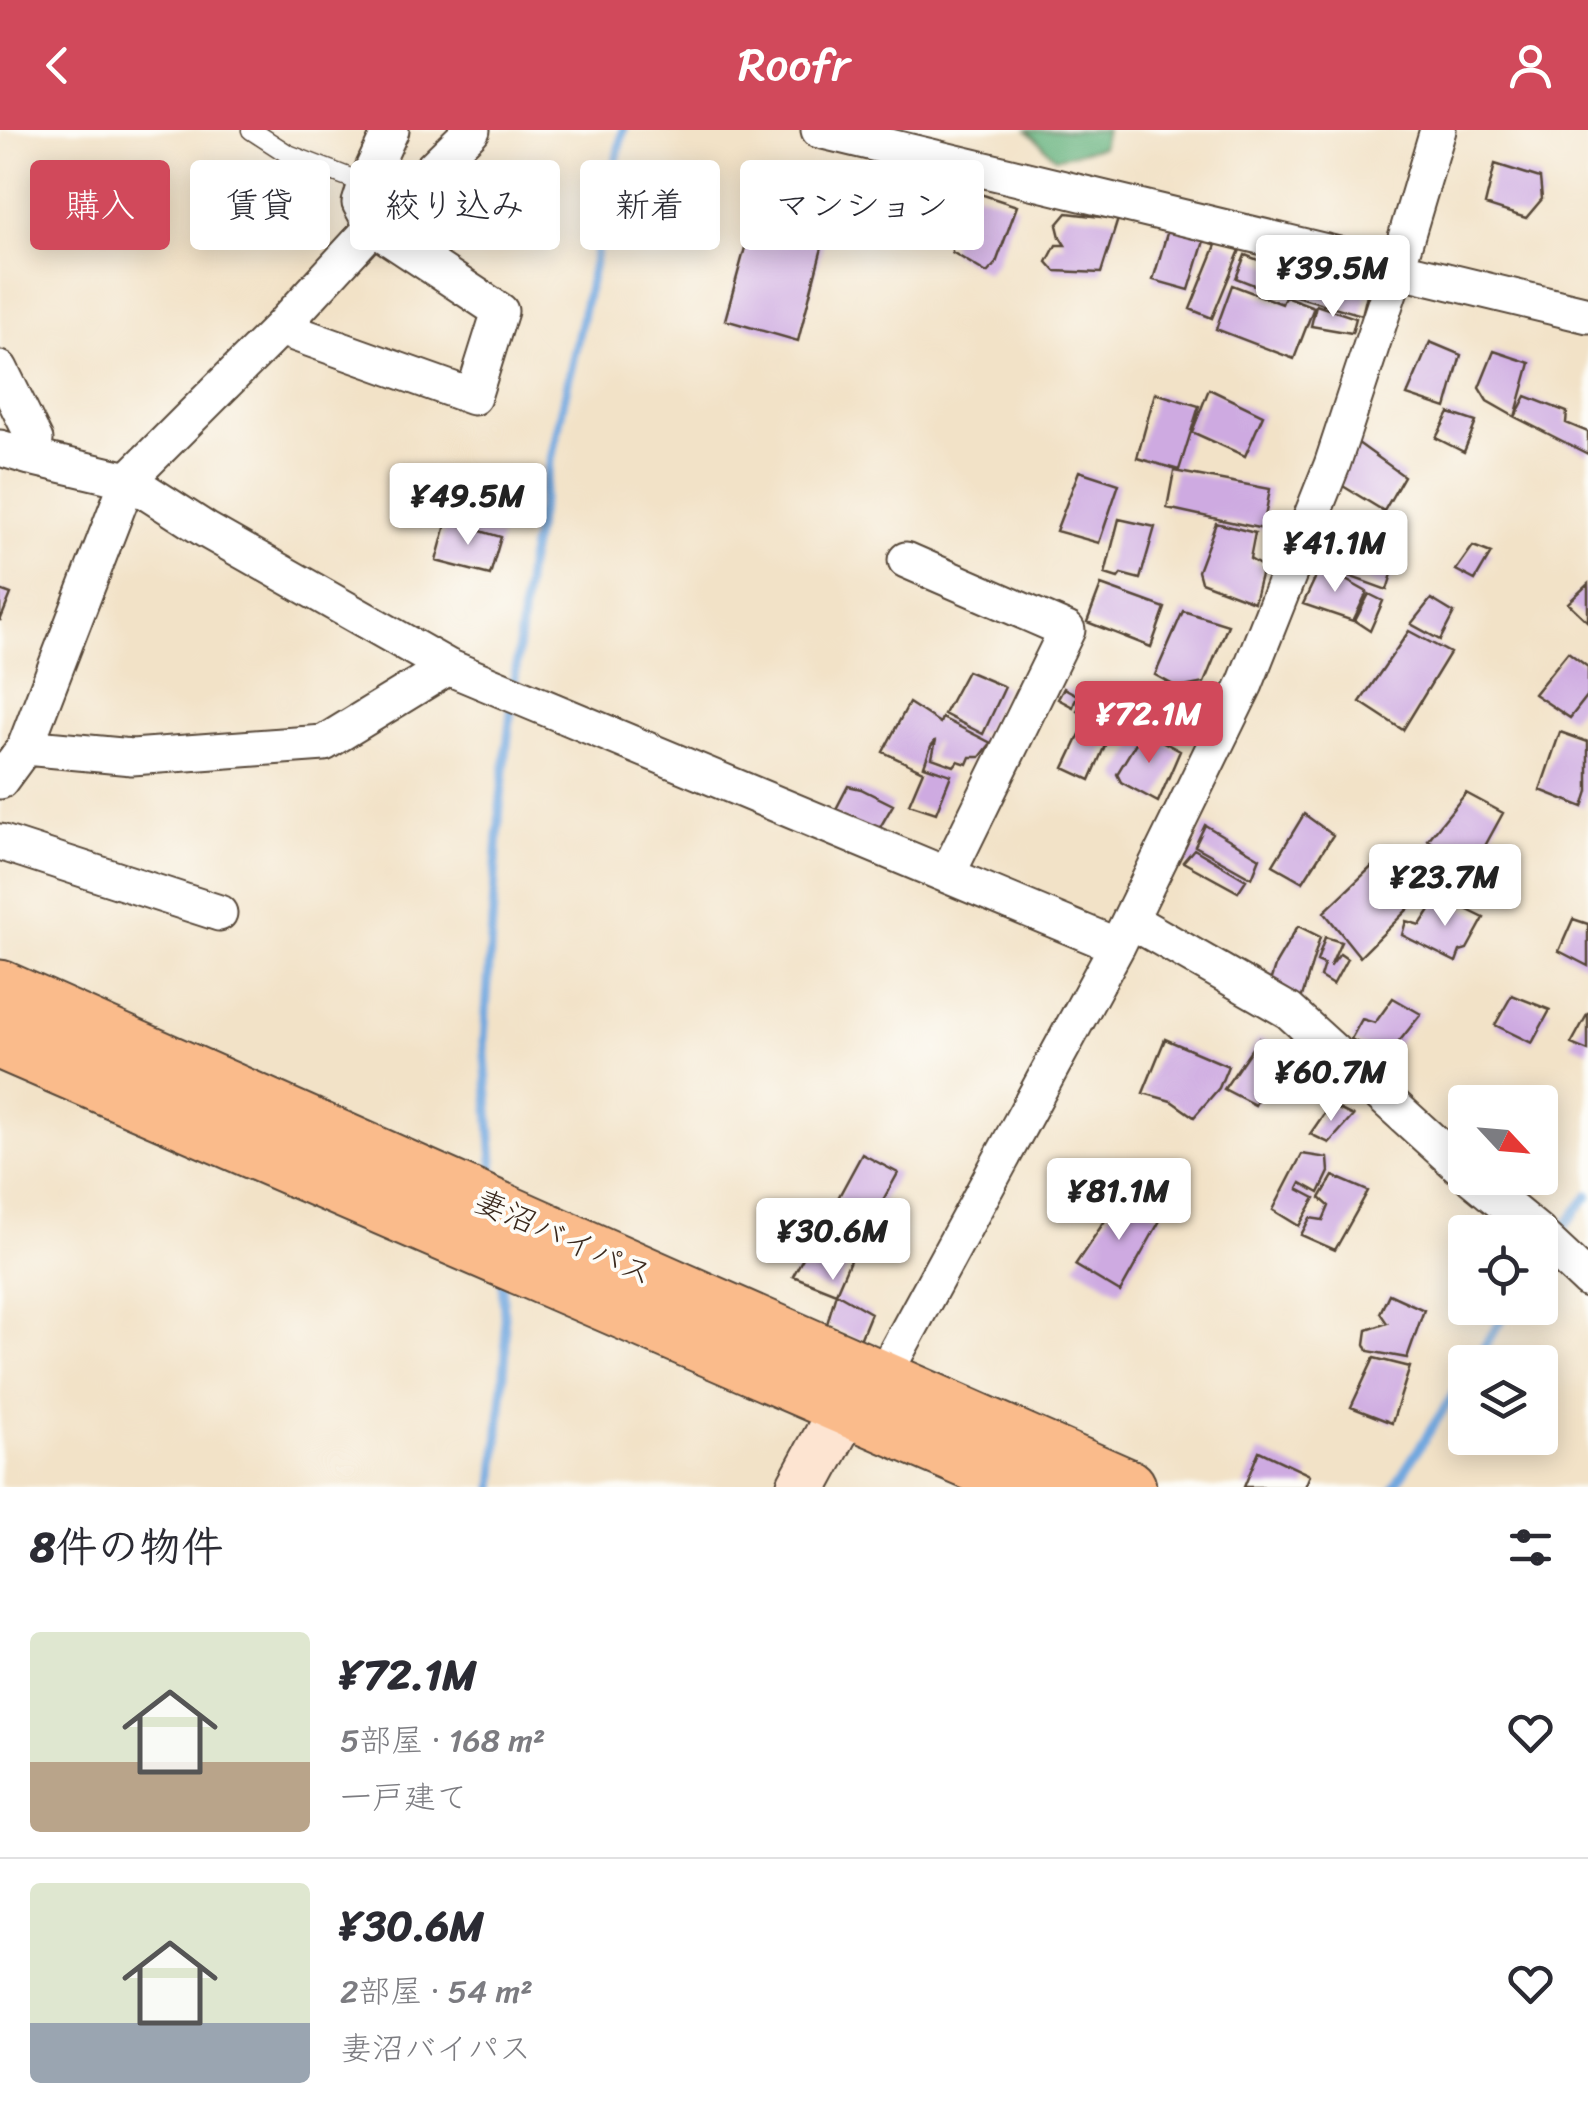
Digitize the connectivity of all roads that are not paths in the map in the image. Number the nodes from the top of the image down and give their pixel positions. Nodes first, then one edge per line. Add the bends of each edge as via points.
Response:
1 (251, 130) edge
2 (392, 130) edge
3 (472, 130) edge
4 (819, 130) edge
5 (1438, 130) edge
6 (378, 160) edge
7 (441, 160) edge
8 (350, 178) edge
9 (351, 250) edge
10 (408, 250) edge
11 (1397, 268) junction
12 (1588, 315) edge
13 (280, 328) junction
14 (0, 368) edge
15 (15, 453) edge
16 (128, 480) junction
17 (906, 560) dead end
18 (448, 666) junction
19 (25, 747) junction
20 (0, 781) edge
21 (0, 842) edge
22 (947, 875) junction
23 (220, 912) dead end
24 (1124, 933) junction
25 (0, 988) edge
26 (0, 1040) edge
27 (1448, 1156) edge
28 (1494, 1195) edge
29 (450, 1210) junction
30 (1561, 1248) edge
31 (855, 1390) junction
32 (802, 1487) edge
33 (1030, 1487) edge
34 (1128, 1487) edge

1 - 8 lane via 288,154
2 - 6 street
3 - 7 street
4 - 11 street
5 - 11 street
9 - 13 street
10 - 13 street via 500,312 473,397
11 - 12 street
11 - 24 street via 1332,465 1245,684
13 - 16 street
14 - 15 street via 35,440
15 - 16 street
16 - 18 street
16 - 19 street
17 - 22 street via 1066,630
18 - 19 street via 324,743 132,757
18 - 22 street
19 - 20 street
21 - 23 street
22 - 24 street
24 - 27 street via 1289,1011
24 - 31 street via 891,1362
25 - 29 highway, 妻沼バイパス
26 - 29 highway, 妻沼バイパス
28 - 30 street
29 - 31 highway, 妻沼バイパス
31 - 32 street
31 - 33 highway, 妻沼バイパス
31 - 34 highway, 妻沼バイパス

